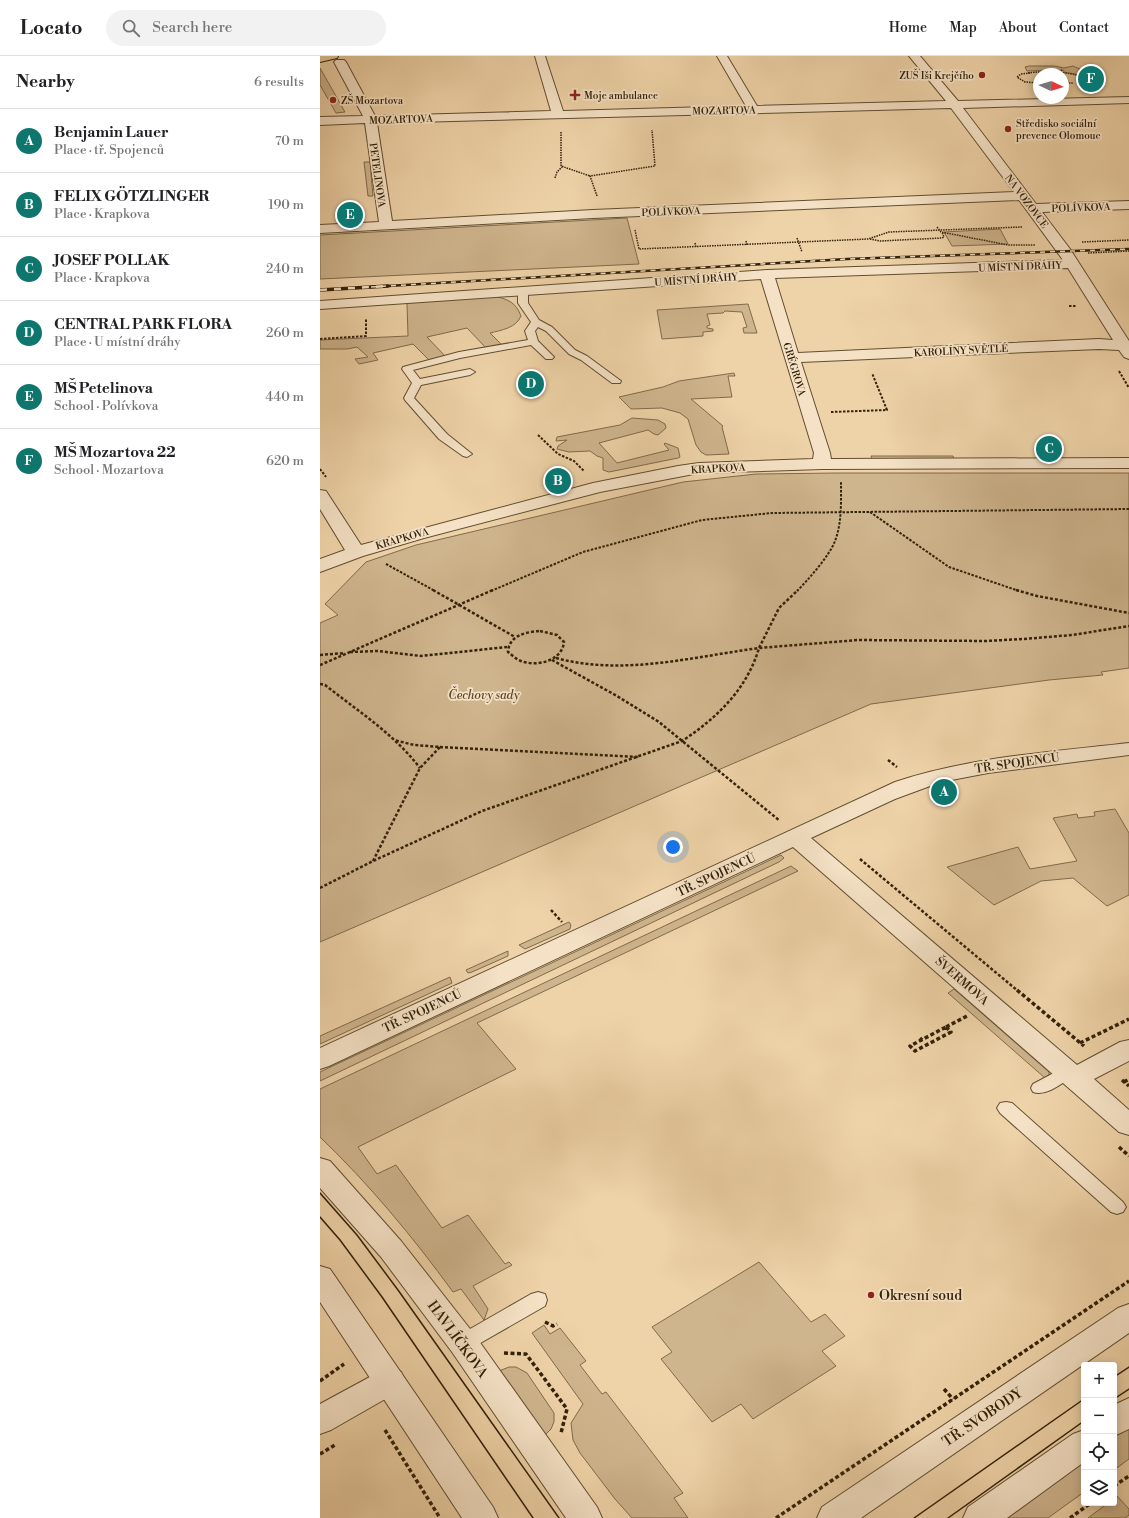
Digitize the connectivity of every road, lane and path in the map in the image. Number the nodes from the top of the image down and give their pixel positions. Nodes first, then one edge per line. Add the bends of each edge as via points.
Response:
1 (540, 56) edge
2 (722, 56) edge
3 (914, 56) edge
4 (320, 59) edge
5 (336, 59) edge
6 (1029, 72) junction
7 (1033, 72) edge
8 (1033, 73) edge
9 (1069, 73) edge
10 (1090, 82) dead end
11 (1096, 82) junction
12 (1101, 82) dead end
13 (1033, 83) edge
14 (1069, 83) edge
15 (1076, 83) dead end
16 (1129, 100) edge
17 (954, 104) junction
18 (753, 109) junction
19 (558, 114) junction
20 (371, 120) junction
21 (320, 121) edge
22 (560, 127) dead end
23 (652, 128) dead end
24 (562, 167) junction
25 (590, 176) junction
26 (555, 178) dead end
27 (1021, 194) junction
28 (597, 196) dead end
29 (1129, 205) edge
30 (1035, 211) junction
31 (986, 224) dead end
32 (386, 225) junction
33 (1024, 226) dead end
34 (937, 227) dead end
35 (989, 228) junction
36 (320, 229) edge
37 (887, 229) dead end
38 (635, 230) dead end
39 (940, 230) junction
40 (889, 232) junction
41 (942, 232) junction
42 (847, 236) dead end
43 (797, 238) dead end
44 (870, 239) junction
45 (849, 240) junction
46 (1129, 240) edge
47 (746, 241) dead end
48 (798, 242) junction
49 (695, 243) dead end
50 (1076, 243) dead end
51 (747, 244) junction
52 (1039, 245) dead end
53 (696, 247) junction
54 (1129, 251) edge
55 (802, 252) dead end
56 (1069, 259) junction
57 (767, 274) junction
58 (523, 291) junction
59 (320, 305) edge
60 (366, 316) dead end
61 (536, 322) junction
62 (320, 338) edge
63 (533, 342) junction
64 (1127, 348) edge
65 (549, 357) dead end
66 (792, 358) junction
67 (470, 372) dead end
68 (872, 373) dead end
69 (616, 381) dead end
70 (417, 383) junction
71 (826, 413) dead end
72 (538, 436) dead end
73 (467, 454) dead end
74 (1129, 463) edge
75 (822, 464) junction
76 (587, 474) dead end
77 (841, 478) dead end
78 (320, 495) edge
79 (1129, 509) edge
80 (841, 512) junction
81 (869, 512) junction
82 (356, 552) junction
83 (380, 561) dead end
84 (320, 566) edge
85 (459, 604) junction
86 (1129, 612) edge
87 (1129, 626) edge
88 (515, 637) junction
89 (507, 647) junction
90 (759, 648) junction
91 (348, 652) junction
92 (320, 655) edge
93 (556, 658) junction
94 (552, 660) junction
95 (320, 665) edge
96 (320, 684) edge
97 (394, 740) junction
98 (682, 740) junction
99 (440, 746) junction
100 (1129, 749) edge
101 (640, 757) junction
102 (420, 768) junction
103 (789, 829) junction
104 (855, 855) dead end
105 (373, 861) junction
106 (320, 888) edge
107 (968, 1015) dead end
108 (1129, 1018) edge
109 (946, 1027) junction
110 (1080, 1043) junction
111 (1129, 1049) edge
112 (320, 1059) edge
113 (1080, 1066) junction
114 (1129, 1079) edge
115 (1124, 1082) dead end
116 (1039, 1088) dead end
117 (1006, 1108) dead end
118 (1129, 1125) edge
119 (320, 1169) edge
120 (1117, 1207) dead end
121 (320, 1278) edge
122 (1129, 1281) edge
123 (538, 1300) dead end
124 (1129, 1317) edge
125 (547, 1323) dead end
126 (557, 1324) dead end
127 (462, 1343) junction
128 (500, 1352) dead end
129 (344, 1364) dead end
130 (320, 1381) edge
131 (390, 1381) junction
132 (944, 1389) dead end
133 (953, 1399) junction
134 (1129, 1412) edge
135 (320, 1420) edge
136 (1117, 1420) edge
137 (383, 1426) dead end
138 (559, 1441) dead end
139 (1081, 1446) edge
140 (1129, 1476) edge
141 (1117, 1484) edge
142 (1087, 1506) edge
143 (440, 1518) edge
144 (481, 1518) edge
145 (585, 1518) edge
146 (776, 1518) edge
147 (834, 1518) edge
148 (980, 1518) edge
149 (1070, 1518) edge

1 - 19 street
2 - 18 street
3 - 17 street, NA VOZOVCE
4 - 5 main road
5 - 20 street, PETELINOVA
6 - 7 path
6 - 8 path
6 - 13 path via 1018,76 1018,79
9 - 11 path
10 - 11 path
11 - 12 path
14 - 15 path
16 - 17 street, MOZARTOVA
17 - 18 street, MOZARTOVA
17 - 27 street, NA VOZOVCE
18 - 19 street, MOZARTOVA
19 - 20 street, MOZARTOVA
20 - 21 street, MOZARTOVA
20 - 32 street, PETELINOVA
22 - 24 path
23 - 25 path via 655,166
24 - 25 path
24 - 26 path
25 - 28 path
27 - 30 street, NA VOZOVCE
27 - 32 street, POLÍVKOVA
29 - 30 street, POLÍVKOVA
30 - 56 street, NA VOZOVCE
31 - 35 path
32 - 36 street, POLÍVKOVA
33 - 35 path
34 - 39 path
35 - 39 path
37 - 40 path
38 - 53 path via 640,249
39 - 40 path
39 - 41 path
40 - 44 path
41 - 44 path via 944,238 880,241
41 - 52 path via 1008,245
42 - 45 path
43 - 48 path
44 - 45 path
45 - 48 path
46 - 50 path
47 - 51 path
48 - 51 path
48 - 55 path
49 - 53 path
51 - 53 path
54 - 56 path
56 - 57 street, U MÍSTNÍ DRÁHY
56 - 64 street, NA VOZOVCE
57 - 58 street, U MÍSTNÍ DRÁHY
57 - 66 street, GRÉGROVA
58 - 59 street, U MÍSTNÍ DRÁHY
58 - 61 lane via 523,303
60 - 62 path via 366,336
61 - 63 lane via 530,331
61 - 69 lane via 549,329 572,352
63 - 65 lane
63 - 70 lane via 459,355 407,369
64 - 66 street, KAROLÍNY SVĚTLÉ via 1099,344 1062,345
66 - 75 street, GRÉGROVA via 822,453
67 - 70 lane
68 - 71 path via 886,410
70 - 73 lane via 409,398 456,449
72 - 76 path
74 - 75 street, KRAPKOVA
75 - 82 street, KRAPKOVA via 678,471 599,487
77 - 80 path
78 - 82 street
79 - 81 path
80 - 81 path
80 - 85 path via 772,513 702,520 583,552
80 - 90 path via 835,542 811,577 779,608
81 - 86 path via 949,566 1037,596
82 - 84 street, KRAPKOVA
83 - 85 path
85 - 88 path
85 - 91 path
87 - 90 path via 1084,634 1024,639 858,640
88 - 89 path
88 - 93 path via 540,631 556,635 565,643 565,648
89 - 91 path via 421,656 378,651
89 - 94 path via 508,652 518,660 535,663
90 - 93 path via 692,659 618,666 579,664
90 - 98 path via 748,677 727,704 699,731
91 - 92 path
91 - 95 path
93 - 94 path
94 - 98 path via 647,714
96 - 97 path
97 - 99 path via 414,745
97 - 102 path
98 - 101 path
98 - 103 path
99 - 101 path
99 - 102 path
100 - 103 street, TŘ. SPOJENCŮ via 978,768 938,776
101 - 105 path via 482,811
102 - 105 path
103 - 112 street, TŘ. SPOJENCŮ
103 - 113 street, ŠVERMOVA
104 - 110 path
105 - 106 path
107 - 109 path
108 - 110 path
109 - 109 path via 951,1032 915,1051 910,1046
110 - 113 path
111 - 113 street
113 - 116 lane
113 - 118 street, ŠVERMOVA
114 - 115 path
117 - 120 lane
119 - 127 street, HAVLÍČKOVA via 391,1249
121 - 131 street
122 - 133 path
123 - 127 lane
124 - 147 street, TŘ. SVOBODY
125 - 126 path via 553,1326
127 - 145 street, HAVLÍČKOVA
128 - 138 path via 526,1354 567,1409
129 - 130 path
131 - 135 street
131 - 144 street
132 - 133 path
133 - 146 path
134 - 136 street
137 - 143 path
139 - 148 street
140 - 141 path
142 - 149 path

